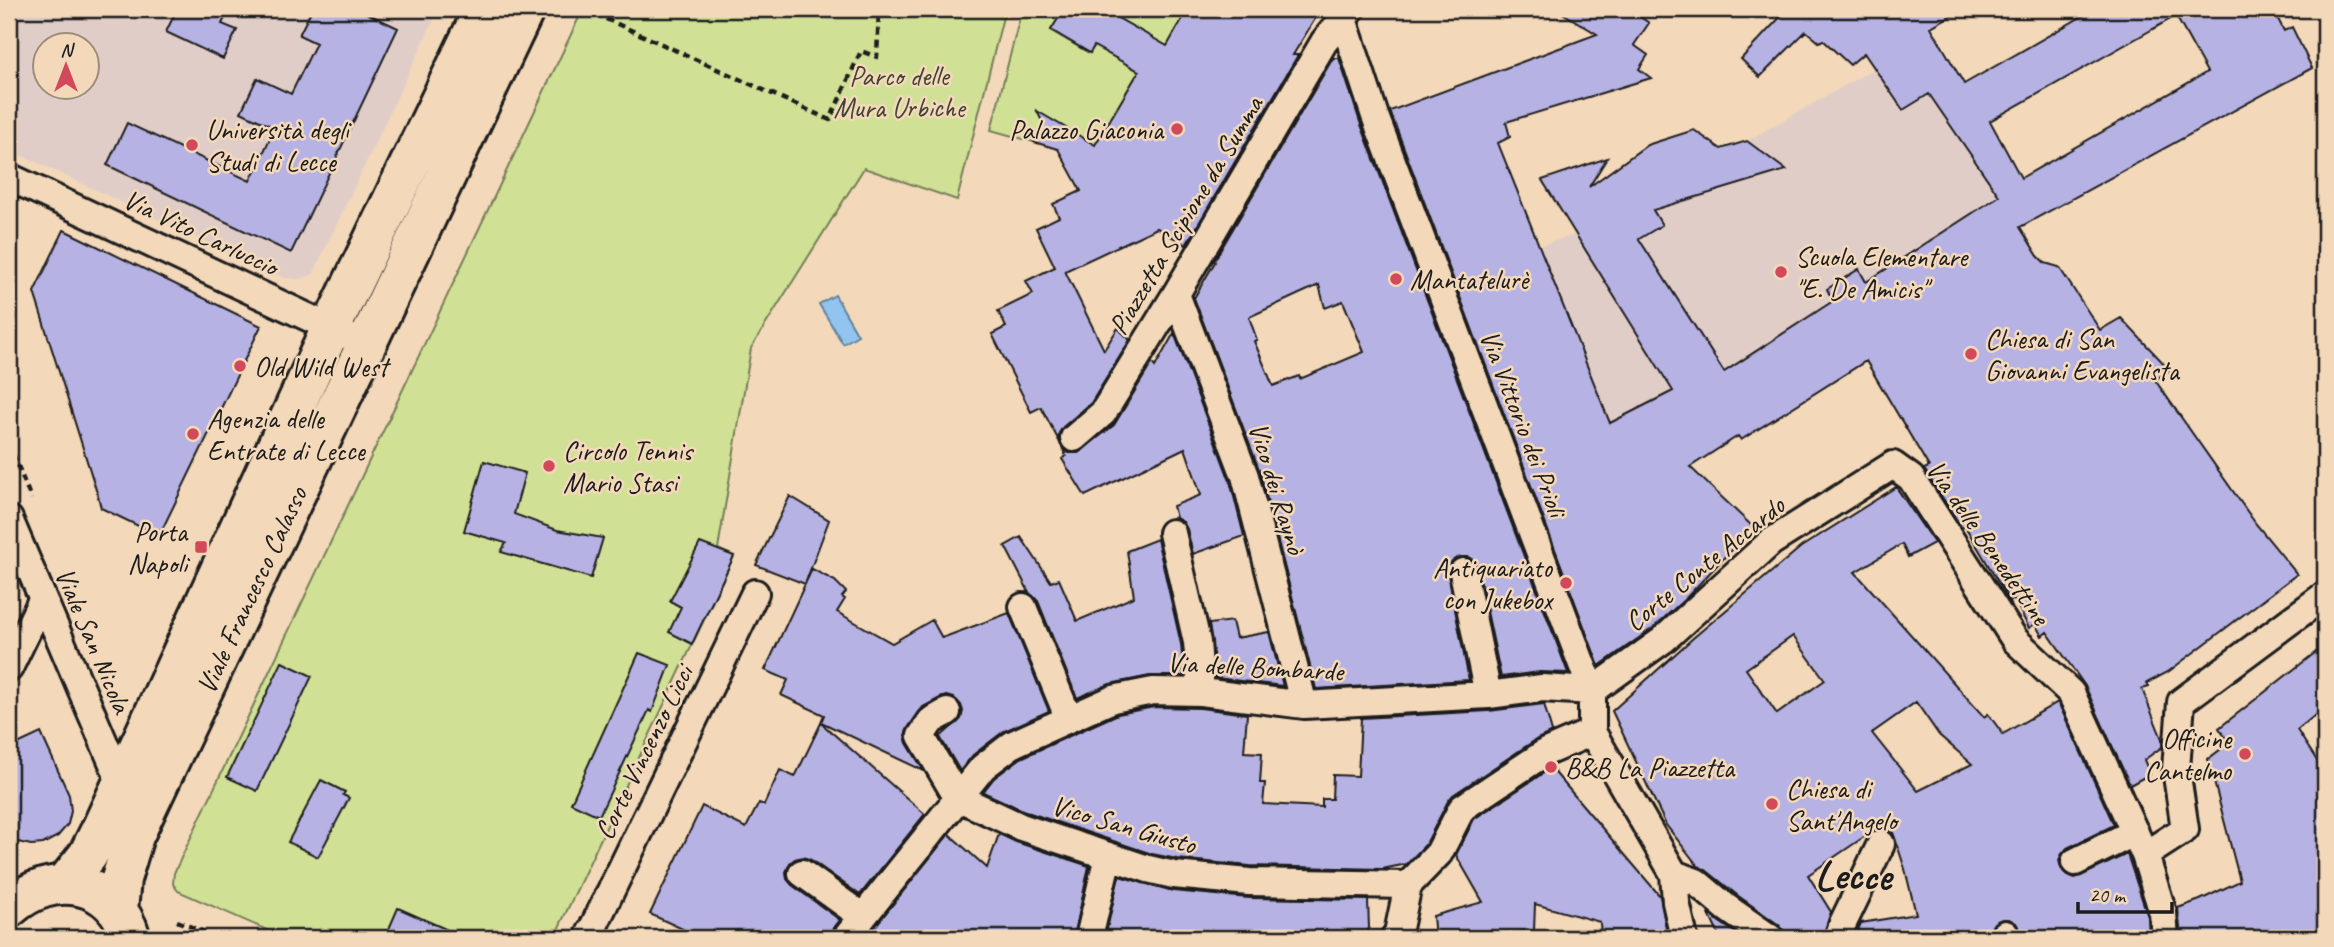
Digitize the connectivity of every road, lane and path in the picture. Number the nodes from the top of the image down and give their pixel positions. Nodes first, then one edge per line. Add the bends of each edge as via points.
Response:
1 (484, 9) edge
2 (525, 9) edge
3 (584, 9) edge
4 (879, 9) edge
5 (1347, 14) edge
6 (9, 177) edge
7 (1176, 294) junction
8 (331, 328) junction
9 (367, 344) junction
10 (1074, 438) dead end
11 (1893, 465) joint
12 (9, 519) edge
13 (1172, 533) dead end
14 (1463, 572) dead end
15 (755, 593) dead end
16 (2325, 595) edge
17 (42, 600) junction
18 (1023, 607) dead end
19 (9, 668) edge
20 (1592, 691) junction
21 (1201, 692) junction
22 (1488, 695) junction
23 (1304, 705) junction
24 (947, 712) dead end
25 (1069, 719) junction
26 (1592, 732) junction
27 (121, 785) junction
28 (957, 797) junction
29 (1881, 844) dead end
30 (2140, 844) junction
31 (1108, 856) junction
32 (2075, 862) dead end
33 (802, 873) dead end
34 (1674, 874) junction
35 (65, 884) junction
36 (1408, 885) junction
37 (9, 908) edge
38 (863, 917) junction
39 (177, 921) dead end
40 (2164, 926) edge
41 (132, 928) edge
42 (1399, 937) edge
43 (218, 938) edge
44 (588, 938) edge
45 (846, 938) edge
46 (1089, 938) edge
47 (1684, 938) edge
48 (1770, 938) edge
49 (1838, 938) edge

1 - 8 main road, Viale Francesco Calasso
2 - 9 main road, Viale Francesco Calasso
3 - 4 path via 830,120 861,51 877,57
5 - 7 street, Piazzetta Scipione da Summa via 1324,42
5 - 20 street, Via Vittorio dei Prioli via 1375,116
6 - 8 street, Via Vito Carluccio
7 - 10 street, Piazzetta Scipione da Summa via 1103,413
7 - 23 street, Vico dei Raynò via 1245,475
8 - 9 street, Via Vito Carluccio
8 - 27 main road, Viale Francesco Calasso
9 - 41 main road, Viale Francesco Calasso via 134,836 121,879
11 - 20 street, Corte Conte Accardo via 1771,542 1663,640
11 - 30 street, Via delle Benedettine via 1911,478 2015,640 2071,693
12 - 17 street, Viale San Nicola
13 - 21 street via 1197,642
14 - 22 street
15 - 44 street, Corte Vincenzo Licci
16 - 30 street via 2181,702 2176,769 2185,829
17 - 19 street
17 - 27 street, Viale San Nicola
18 - 25 street
20 - 22 street, Via delle Bombarde via 1542,688
20 - 26 street
21 - 23 street, Via delle Bombarde
21 - 25 street, Via delle Bombarde via 1153,691 1114,699
22 - 23 street, Via delle Bombarde
24 - 28 street via 931,721 921,736
25 - 28 street, Via delle Bombarde via 1013,744 983,767
26 - 34 street
26 - 36 street via 1546,752 1462,808 1439,853
27 - 35 main road, Viale Francesco Calasso via 88,855
28 - 31 street, Vico San Giusto via 1021,827
28 - 38 street, Via delle Bombarde
29 - 49 street
30 - 32 street
30 - 40 street
31 - 36 street, Vico San Giusto via 1174,875 1249,882
31 - 46 street
33 - 38 street
34 - 47 street
34 - 48 street via 1696,882
35 - 37 main road via 43,886
35 - 41 main road via 87,888 106,899
36 - 42 street
38 - 45 street, Via delle Bombarde
39 - 43 path

